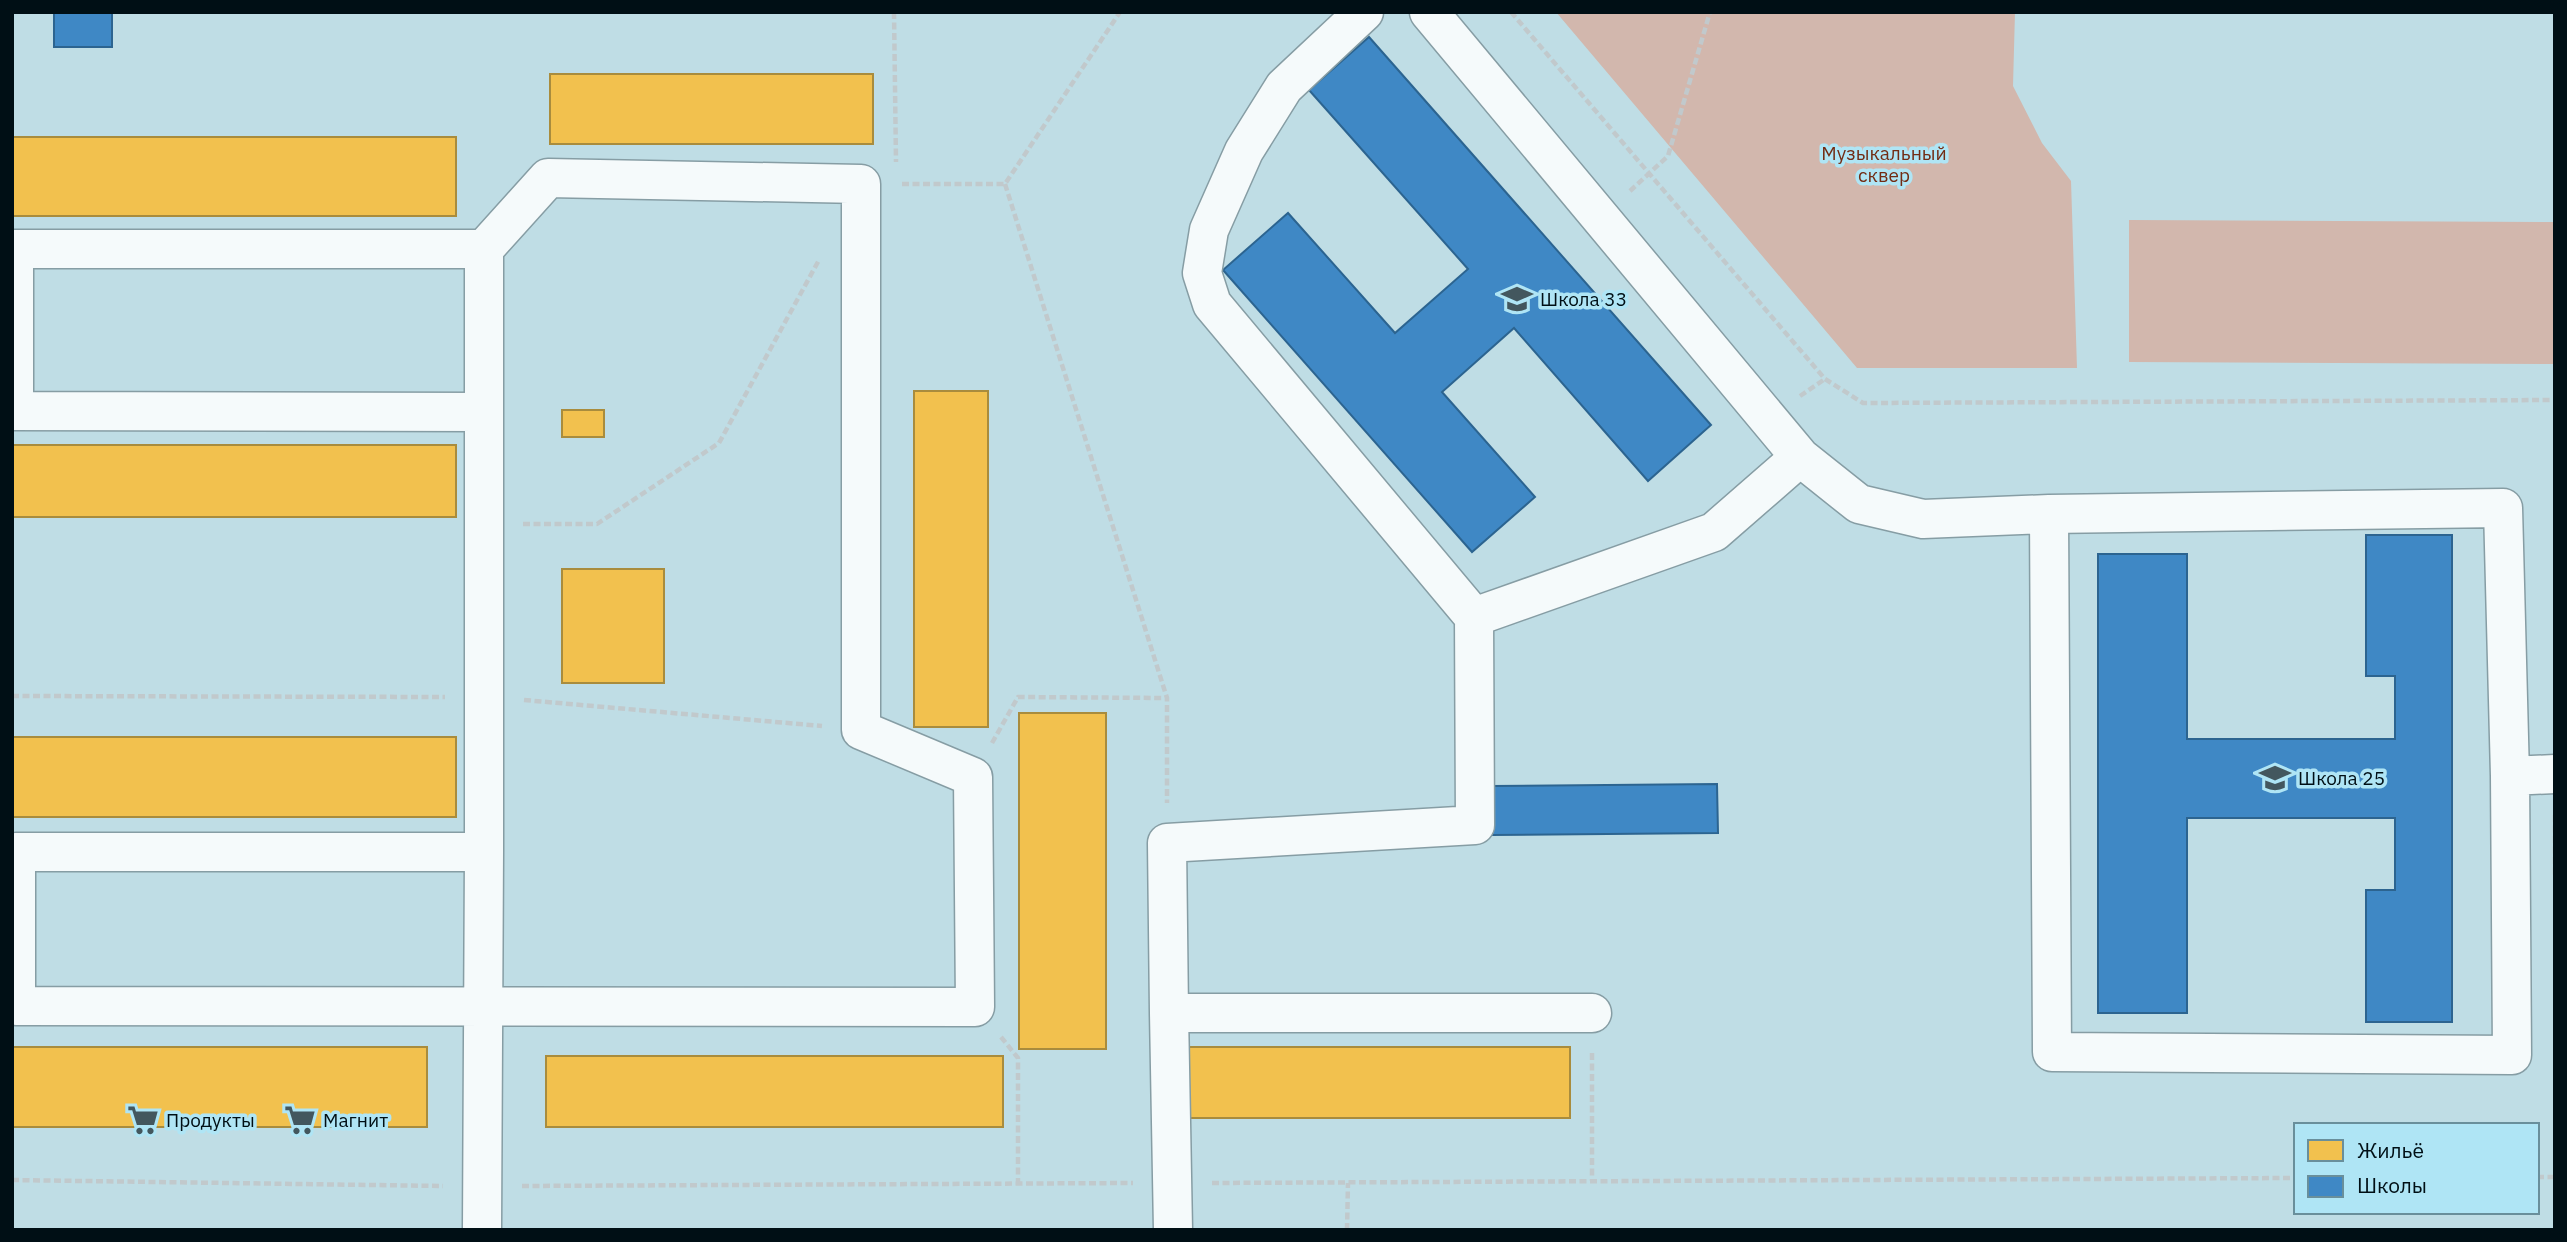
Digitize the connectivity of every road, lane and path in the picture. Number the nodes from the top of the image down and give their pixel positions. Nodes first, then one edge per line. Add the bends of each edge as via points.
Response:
1 (894, 12) edge
2 (1364, 12) edge
3 (1429, 12) edge
4 (1511, 12) edge
5 (1710, 12) edge
6 (896, 170) dead end
7 (1649, 173) junction
8 (1005, 184) dead end
9 (1600, 217) junction
10 (484, 249) junction
11 (2555, 400) edge
12 (13, 411) edge
13 (484, 412) junction
14 (1800, 457) junction
15 (2049, 514) junction
16 (1474, 617) junction
17 (12, 696) edge
18 (484, 697) junction
19 (1167, 698) junction
20 (861, 730) junction
21 (2555, 775) edge
22 (2510, 776) junction
23 (973, 777) junction
24 (1167, 843) junction
25 (484, 852) junction
26 (484, 1007) junction
27 (975, 1007) junction
28 (1169, 1013) junction
29 (1592, 1013) joint
30 (1592, 1181) dead end
31 (1348, 1183) dead end
32 (1018, 1184) dead end
33 (482, 1230) edge
34 (1173, 1230) edge
35 (1347, 1230) edge

1 - 6 path
2 - 16 lane via 1284,87 1244,151 1209,230 1202,273 1212,304
3 - 9 lane
4 - 7 path
5 - 7 path via 1668,156
7 - 9 path
7 - 11 path via 1825,379 1863,403
8 - 19 path
9 - 14 lane
10 - 12 lane via 14,249
10 - 13 lane
10 - 20 lane via 548,178 861,184
12 - 13 lane
13 - 18 lane
14 - 15 lane via 1859,503 1923,519
14 - 16 lane via 1714,532
15 - 22 lane via 2503,508
15 - 22 lane via 2052,1052 2512,1055
16 - 24 lane via 1475,825
17 - 18 path
18 - 20 path
18 - 25 lane
19 - 23 path via 1018,697
19 - 24 path
20 - 23 lane
21 - 22 lane
23 - 27 lane
24 - 28 lane
25 - 26 lane
25 - 26 lane via 16,852 16,1006
26 - 27 lane
26 - 33 lane
27 - 32 path via 1018,1058
28 - 29 lane
28 - 34 lane
29 - 30 path
31 - 35 path

